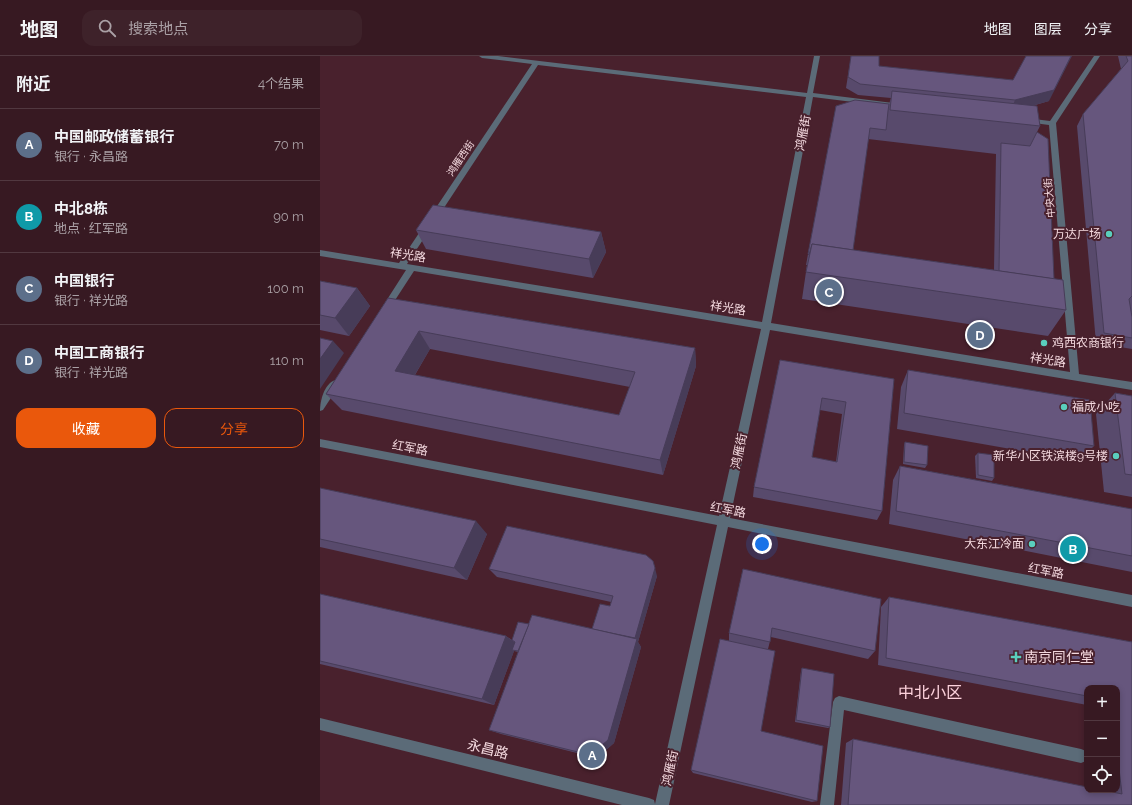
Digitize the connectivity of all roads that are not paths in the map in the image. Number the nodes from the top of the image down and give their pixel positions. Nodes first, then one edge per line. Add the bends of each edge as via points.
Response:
1 (482, 56) edge
2 (817, 56) edge
3 (1097, 56) edge
4 (536, 62) junction
5 (810, 96) junction
6 (912, 107) edge
7 (1021, 119) edge
8 (1052, 122) junction
9 (320, 253) edge
10 (401, 266) junction
11 (412, 268) junction
12 (380, 317) edge
13 (766, 326) junction
14 (341, 375) edge
15 (1075, 377) junction
16 (1132, 386) edge
17 (320, 407) edge
18 (320, 443) edge
19 (723, 522) junction
20 (1132, 601) edge
21 (320, 724) edge
22 (1081, 756) dead end
23 (649, 805) edge
24 (662, 805) edge
25 (827, 805) edge

1 - 4 street
2 - 5 street, 鸿雁街
3 - 8 street
4 - 5 street
4 - 10 street, 鸿雁西街
5 - 6 street
5 - 13 street, 鸿雁街
7 - 8 street
8 - 15 street, 中央大街
9 - 10 street, 祥光路
10 - 11 street, 祥光路
11 - 12 street
11 - 13 street, 祥光路
13 - 15 street, 祥光路
13 - 19 street, 鸿雁街
14 - 17 street
15 - 16 street, 祥光路
18 - 19 street, 红军路
19 - 20 street, 红军路
19 - 24 street, 鸿雁街
21 - 23 street, 永昌路
22 - 25 street via 839,702

